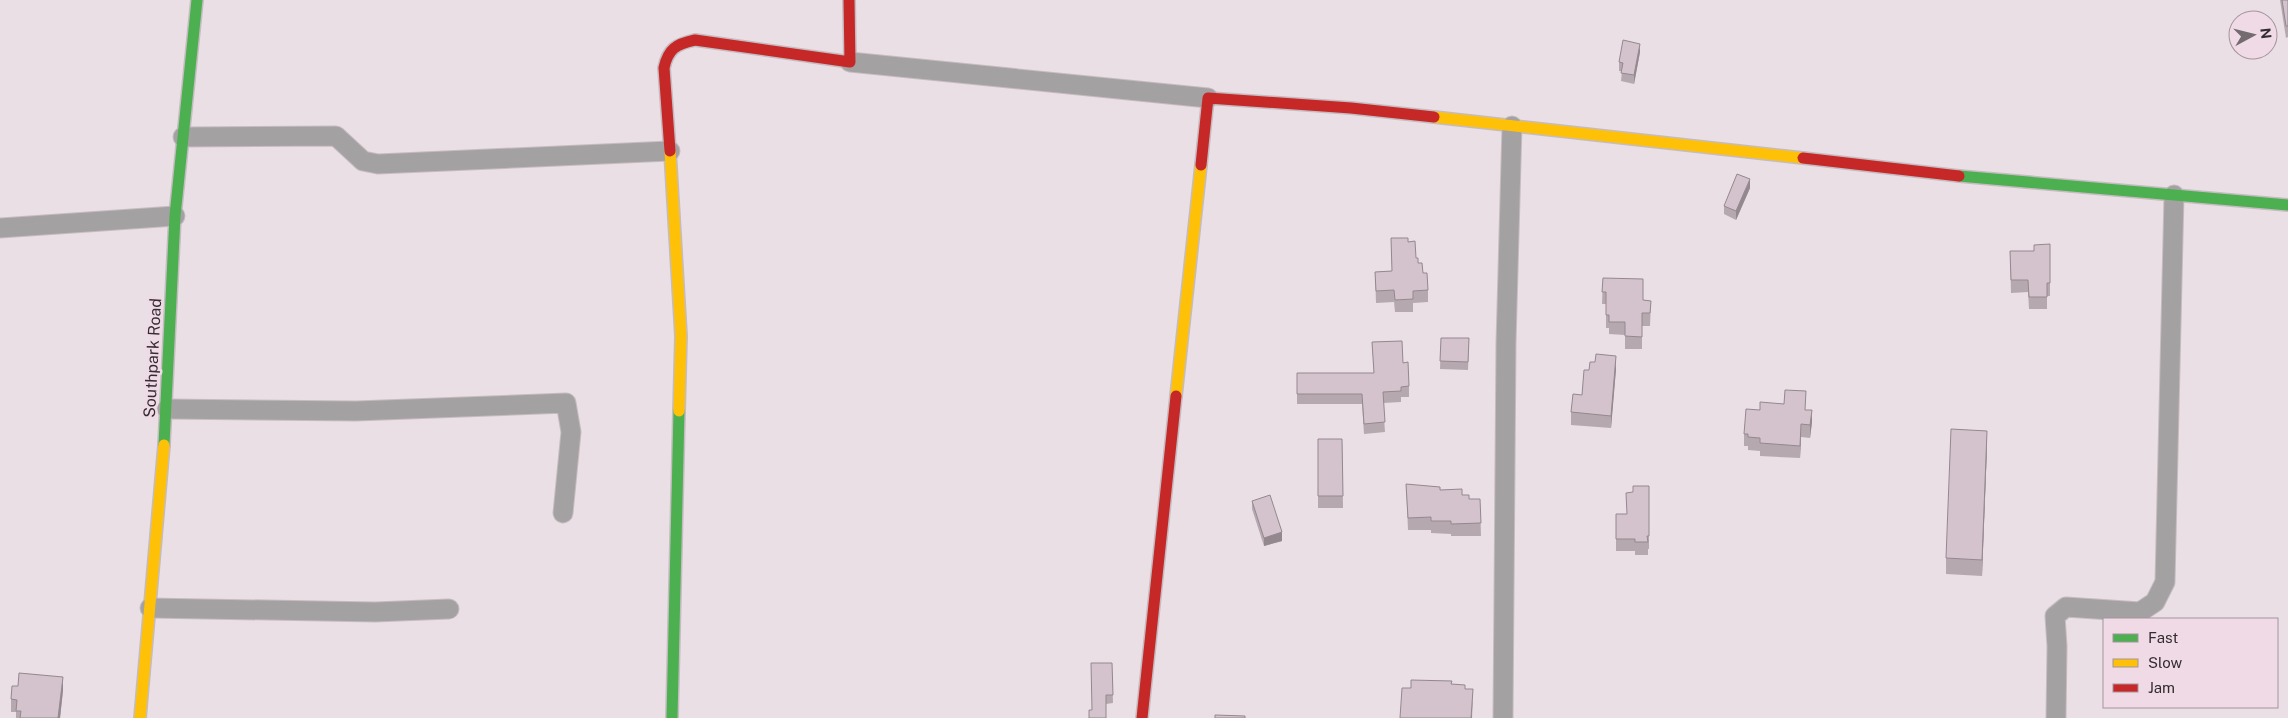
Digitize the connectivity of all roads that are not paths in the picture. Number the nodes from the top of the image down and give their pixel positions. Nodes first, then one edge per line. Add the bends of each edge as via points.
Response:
1 (197, 0) edge
2 (849, 0) edge
3 (850, 62) junction
4 (1208, 98) junction
5 (1512, 126) junction
6 (183, 138) junction
7 (670, 151) junction
8 (2174, 195) junction
9 (2288, 205) edge
10 (175, 216) junction
11 (0, 228) edge
12 (166, 409) junction
13 (562, 513) dead end
14 (150, 608) junction
15 (449, 609) dead end
16 (140, 718) edge
17 (672, 718) edge
18 (1142, 718) edge
19 (1503, 718) edge
20 (2056, 718) edge

1 - 6 street, Southpark Road
2 - 3 street
3 - 4 street
3 - 7 street via 695,40 677,44 667,53 664,68
4 - 5 street via 1351,108
4 - 18 street
5 - 8 street via 1966,177
5 - 19 street via 1506,343
6 - 7 street via 336,136 363,161 378,164
6 - 10 street, Southpark Road
7 - 17 street via 681,336
8 - 9 street
8 - 20 street via 2165,582 2156,602 2140,612 2066,608 2054,616
10 - 11 street
10 - 12 street, Southpark Road
12 - 13 street via 356,411 566,403 571,432
12 - 14 street, Southpark Road
14 - 15 street via 375,612
14 - 16 street, Southpark Road

